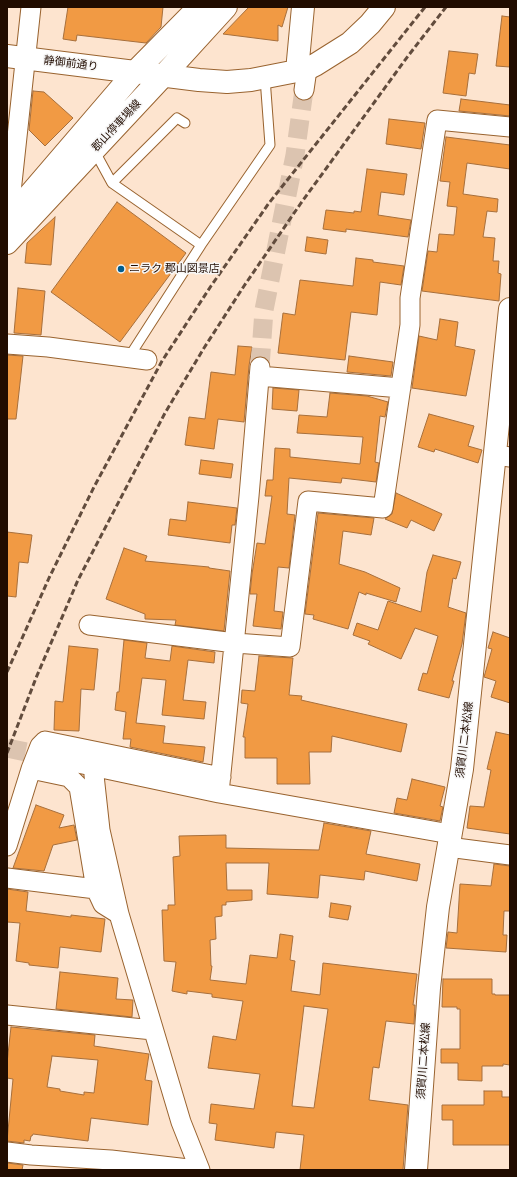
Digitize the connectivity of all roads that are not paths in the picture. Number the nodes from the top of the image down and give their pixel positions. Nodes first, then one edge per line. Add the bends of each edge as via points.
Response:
1 (32, 7) edge
2 (198, 7) edge
3 (226, 7) edge
4 (303, 7) edge
5 (384, 7) edge
6 (16, 58) edge
7 (134, 73) junction
8 (163, 76) junction
9 (303, 76) junction
10 (265, 78) junction
11 (185, 123) dead end
12 (510, 127) edge
13 (94, 150) junction
14 (112, 183) junction
15 (8, 220) edge
16 (7, 243) edge
17 (201, 245) junction
18 (510, 309) edge
19 (7, 344) edge
20 (129, 358) junction
21 (147, 360) dead end
22 (401, 388) junction
23 (503, 456) edge
24 (89, 625) dead end
25 (235, 643) junction
26 (45, 756) tunnel mouth
27 (93, 766) junction
28 (31, 770) junction
29 (220, 785) junction
30 (449, 841) junction
31 (7, 846) edge
32 (510, 855) edge
33 (7, 878) edge
34 (96, 888) junction
35 (119, 914) junction
36 (7, 1015) edge
37 (153, 1030) junction
38 (7, 1152) edge
39 (30, 1162) edge
40 (198, 1170) edge
41 (416, 1170) edge

1 - 6 street
2 - 7 main road, 郡山停車場線
3 - 8 main road, 郡山停車場線
4 - 9 main road
5 - 9 main road, 静御前通り via 350,43 315,65
6 - 7 main road, 静御前通り
6 - 15 street
7 - 8 main road, 静御前通り
7 - 15 main road, 郡山停車場線
8 - 10 main road, 静御前通り via 227,82
8 - 13 main road, 郡山停車場線
9 - 10 main road, 静御前通り
10 - 17 lane via 270,145
11 - 14 lane via 177,118
12 - 22 street via 437,120 410,298 410,325
13 - 14 lane
13 - 16 main road, 郡山停車場線
14 - 17 lane
17 - 20 lane
18 - 23 main road, 須賀川二本松線
19 - 20 street
20 - 21 street
22 - 25 street via 383,508 308,500 290,648
22 - 25 street via 260,372
23 - 30 main road, 須賀川二本松線 via 462,769
24 - 25 street
25 - 29 street
26 - 27 street
27 - 29 street
27 - 35 street via 100,830
28 - 29 street via 40,746 45,741
28 - 31 street
28 - 34 street via 69,777 79,787
29 - 30 street
30 - 32 street
30 - 41 main road, 須賀川二本松線 via 438,907 429,988
33 - 34 street
34 - 35 street via 103,904
35 - 37 street
36 - 37 street
37 - 40 street
38 - 39 street
39 - 40 street via 111,1160

